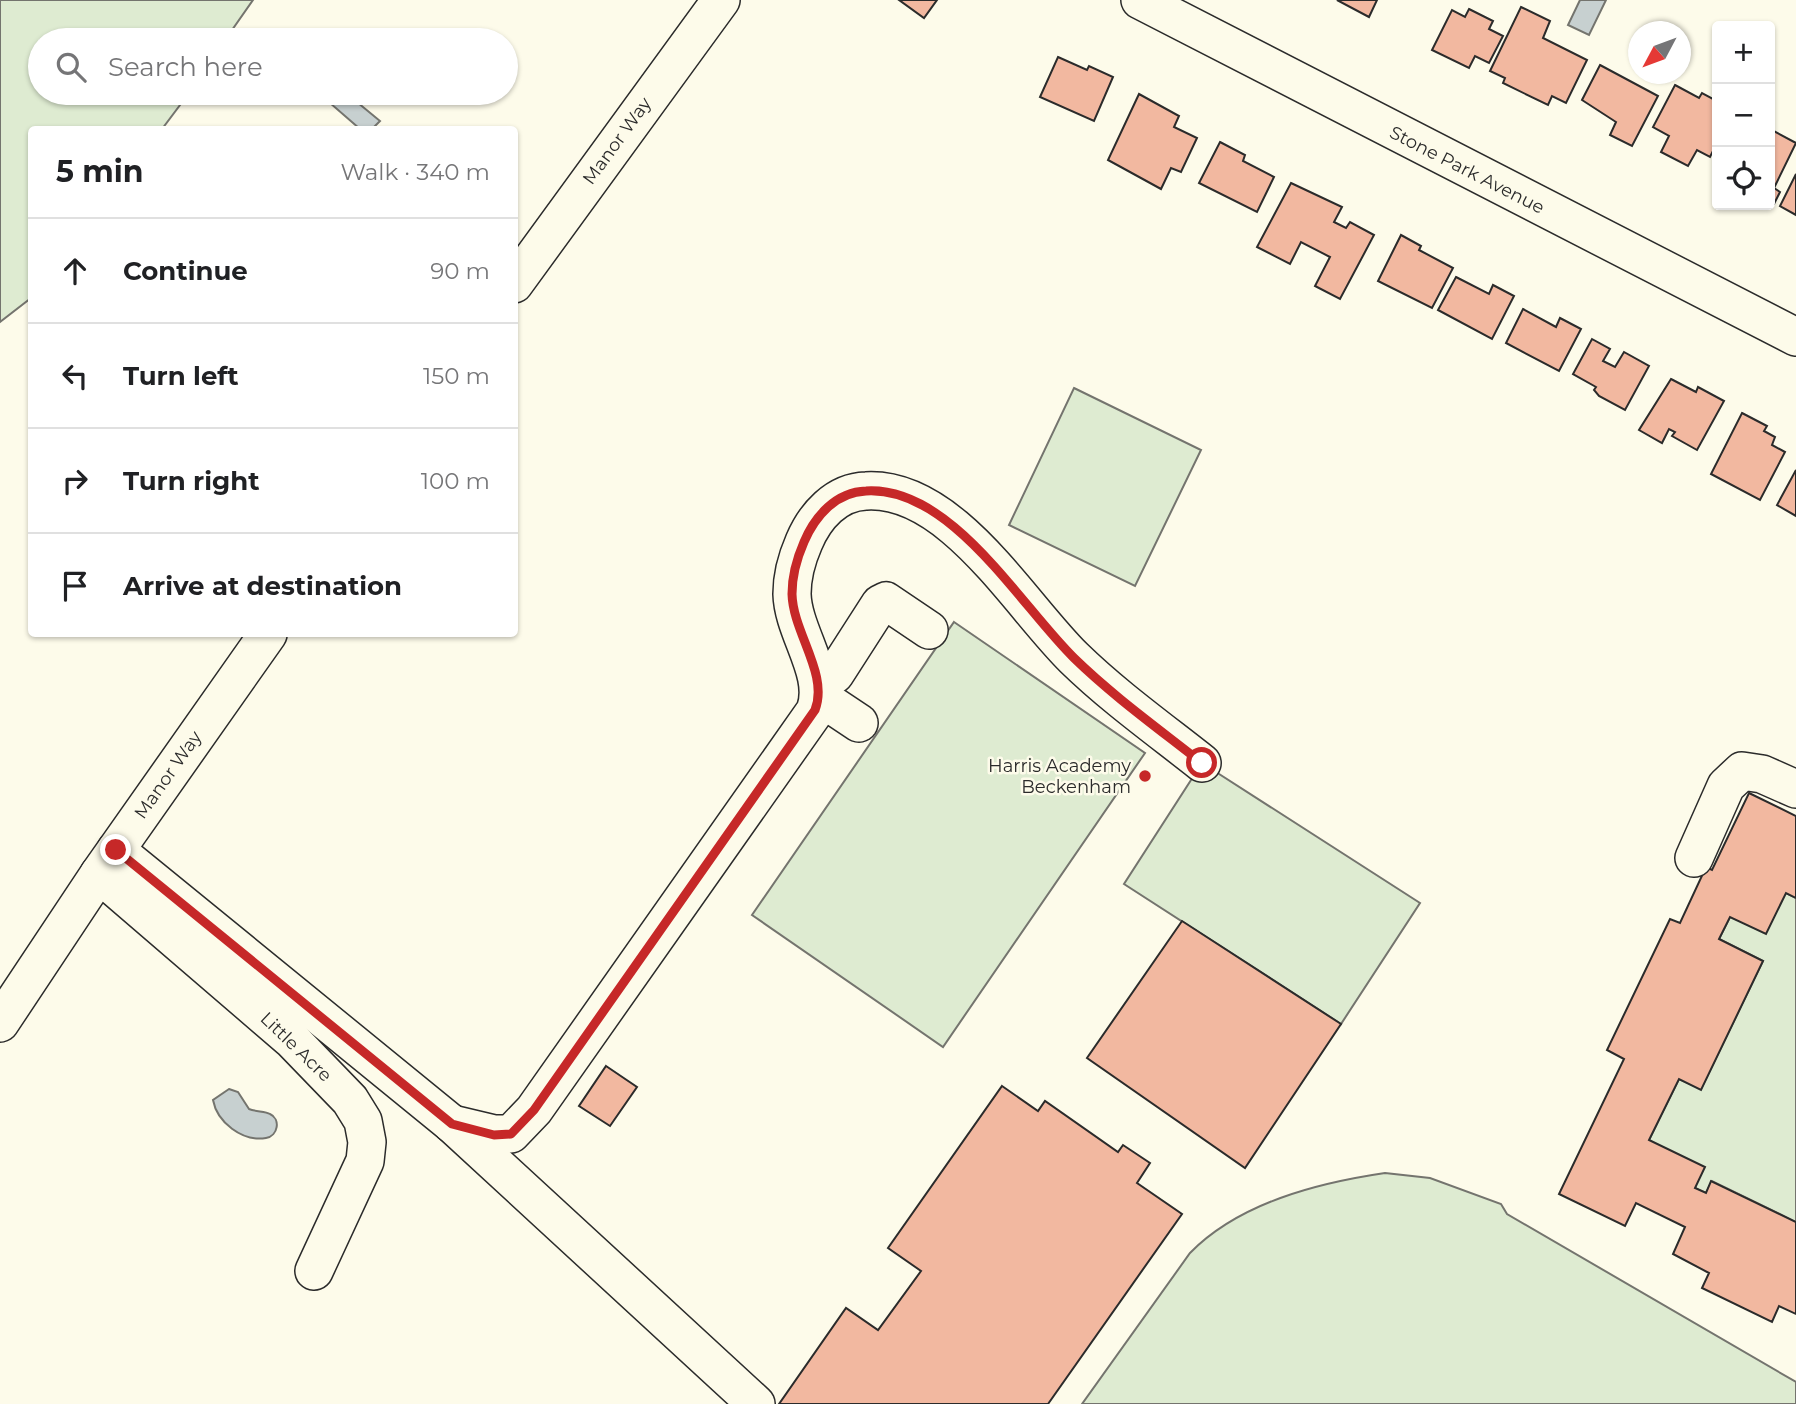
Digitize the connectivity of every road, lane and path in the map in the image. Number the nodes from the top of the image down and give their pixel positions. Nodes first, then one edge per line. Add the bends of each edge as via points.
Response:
1 (721, 0) edge
2 (1140, 0) edge
3 (518, 279) edge
4 (1796, 337) edge
5 (929, 630) dead end
6 (266, 637) edge
7 (820, 691) junction
8 (859, 723) dead end
9 (1202, 763) dead end
10 (1796, 789) edge
11 (1694, 858) dead end
12 (107, 862) junction
13 (0, 1023) edge
14 (452, 1124) junction
15 (314, 1271) dead end
16 (756, 1404) edge

1 - 3 street, Manor Way
2 - 4 street, Stone Park Avenue
5 - 7 street via 886,601 880,604
6 - 12 street, Manor Way
7 - 8 street
7 - 9 street via 792,594 805,540 818,518 842,496 875,490 904,495 943,516 1073,657
7 - 14 street via 807,722 534,1110 511,1134 494,1135
10 - 11 street via 1742,771 1726,786
12 - 13 street, Manor Way
12 - 14 street
12 - 15 street, Little Acre via 292,1040 351,1100 363,1121 365,1161
14 - 16 street

